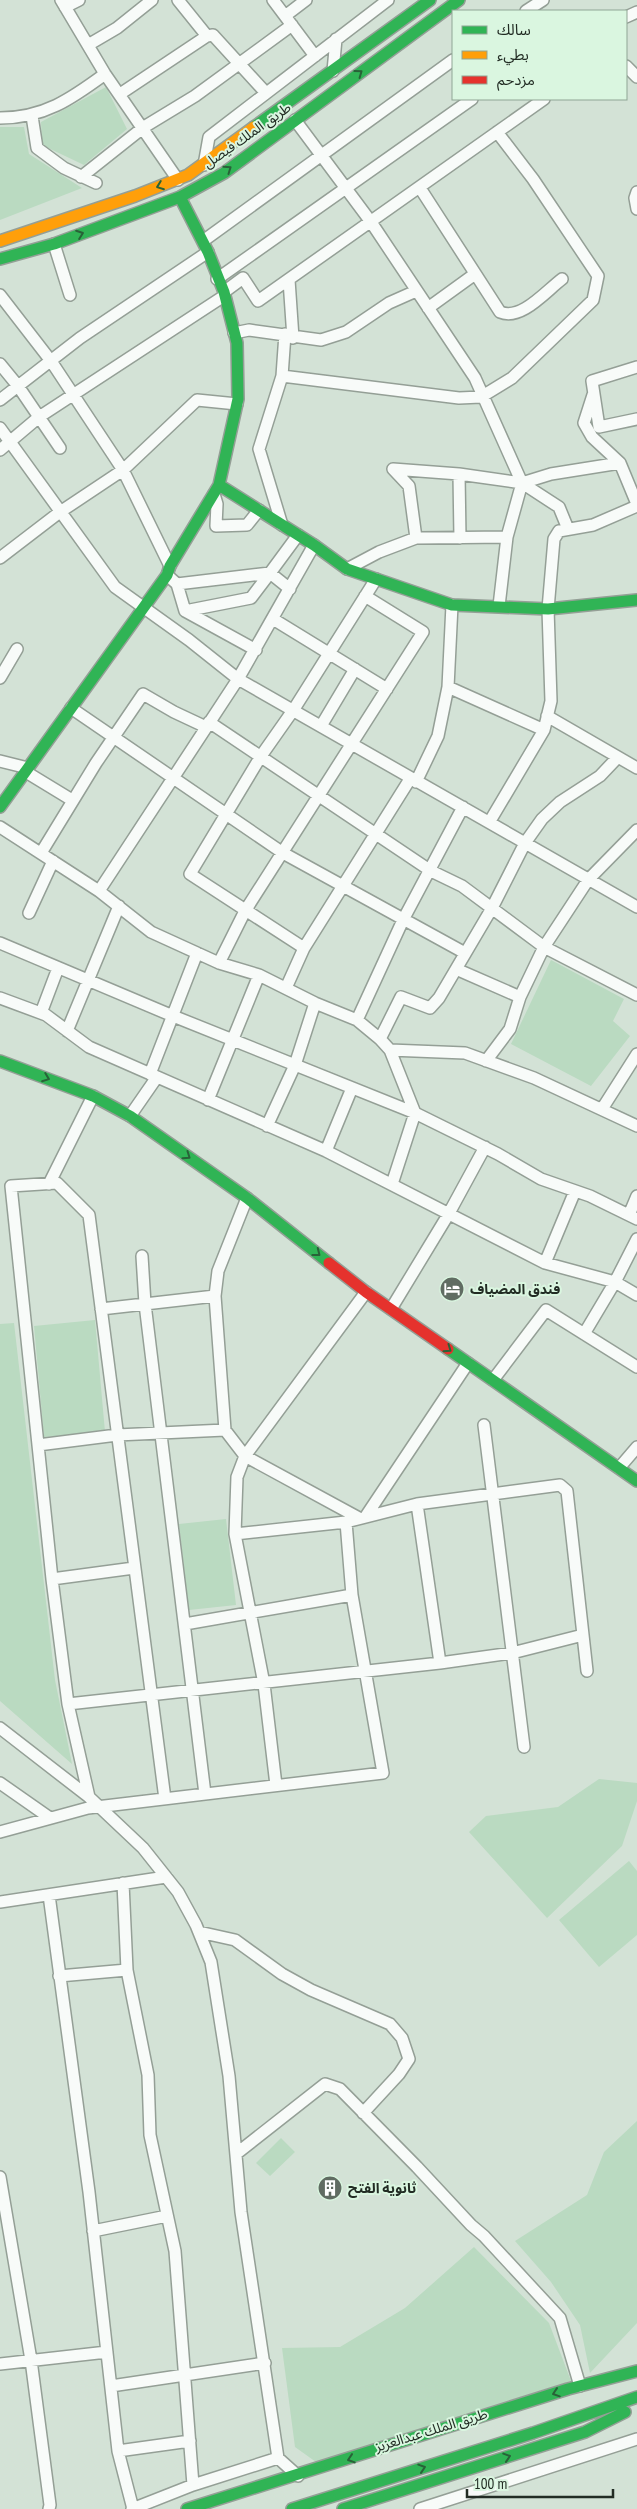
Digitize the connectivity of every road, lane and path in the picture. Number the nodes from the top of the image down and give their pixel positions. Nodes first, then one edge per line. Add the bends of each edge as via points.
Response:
1 (79, 0) edge
2 (152, 0) edge
3 (178, 0) edge
4 (273, 0) edge
5 (306, 0) edge
6 (388, 0) edge
7 (430, 0) edge
8 (459, 0) edge
9 (63, 3) edge
10 (542, 5) edge
11 (529, 10) edge
12 (289, 20) junction
13 (207, 36) junction
14 (336, 39) junction
15 (88, 45) junction
16 (315, 56) junction
17 (452, 61) edge
18 (239, 64) junction
19 (627, 67) edge
20 (333, 71) junction
21 (105, 74) junction
22 (637, 77) edge
23 (266, 93) junction
24 (120, 94) junction
25 (471, 100) edge
26 (543, 100) edge
27 (32, 116) junction
28 (0, 118) edge
29 (295, 120) junction
30 (144, 127) junction
31 (497, 132) junction
32 (323, 156) junction
33 (204, 165) junction
34 (81, 177) junction
35 (178, 180) junction
36 (96, 183) dead end
37 (420, 188) junction
38 (346, 190) junction
39 (637, 192) edge
40 (180, 197) junction
41 (637, 210) edge
42 (371, 222) junction
43 (0, 241) edge
44 (203, 241) junction
45 (54, 244) junction
46 (208, 252) junction
47 (0, 260) edge
48 (475, 274) junction
49 (217, 279) junction
50 (562, 279) dead end
51 (289, 280) junction
52 (416, 291) junction
53 (224, 294) junction
54 (0, 295) edge
55 (70, 296) dead end
56 (428, 308) junction
57 (234, 332) junction
58 (289, 336) junction
59 (51, 361) junction
60 (0, 364) edge
61 (637, 367) edge
62 (282, 376) junction
63 (18, 386) junction
64 (594, 394) junction
65 (75, 395) junction
66 (481, 397) junction
67 (0, 400) edge
68 (237, 404) junction
69 (39, 416) junction
70 (637, 419) edge
71 (0, 428) edge
72 (10, 442) junction
73 (60, 448) dead end
74 (0, 450) edge
75 (620, 463) junction
76 (123, 470) junction
77 (458, 474) junction
78 (522, 483) junction
79 (216, 490) junction
80 (637, 505) edge
81 (259, 510) junction
82 (60, 512) junction
83 (282, 525) junction
84 (568, 529) junction
85 (298, 535) junction
86 (507, 537) junction
87 (416, 538) junction
88 (460, 538) junction
89 (314, 546) junction
90 (0, 558) edge
91 (347, 569) junction
92 (169, 571) junction
93 (270, 573) junction
94 (376, 579) junction
95 (177, 584) junction
96 (290, 589) junction
97 (365, 596) junction
98 (637, 600) edge
99 (452, 605) junction
100 (499, 606) junction
101 (143, 609) junction
102 (548, 609) junction
103 (185, 611) junction
104 (273, 619) junction
105 (201, 622) junction
106 (189, 640) junction
107 (17, 649) dead end
108 (256, 650) junction
109 (329, 653) junction
110 (355, 669) junction
111 (0, 676) edge
112 (238, 679) junction
113 (448, 687) junction
114 (387, 688) junction
115 (71, 708) junction
116 (294, 709) junction
117 (547, 716) junction
118 (208, 725) junction
119 (321, 726) junction
120 (544, 730) junction
121 (114, 737) junction
122 (353, 744) junction
123 (261, 756) junction
124 (618, 757) junction
125 (0, 761) edge
126 (637, 768) edge
127 (26, 770) junction
128 (173, 777) junction
129 (413, 780) junction
130 (320, 795) junction
131 (72, 800) junction
132 (0, 807) edge
133 (463, 807) junction
134 (226, 814) junction
135 (490, 821) junction
136 (0, 828) edge
137 (637, 830) edge
138 (376, 832) junction
139 (525, 843) junction
140 (40, 852) junction
141 (283, 853) junction
142 (53, 861) junction
143 (431, 871) junction
144 (588, 880) junction
145 (342, 886) junction
146 (99, 891) junction
147 (118, 906) junction
148 (637, 907) edge
149 (492, 908) junction
150 (245, 911) junction
151 (30, 913) dead end
152 (403, 920) junction
153 (0, 944) edge
154 (544, 947) junction
155 (304, 948) junction
156 (197, 953) junction
157 (465, 953) junction
158 (219, 963) junction
159 (58, 968) junction
160 (456, 969) junction
161 (259, 975) junction
162 (88, 982) junction
163 (286, 988) junction
164 (637, 995) edge
165 (520, 997) junction
166 (0, 998) edge
167 (315, 1002) junction
168 (41, 1013) junction
169 (174, 1016) junction
170 (357, 1020) junction
171 (67, 1031) junction
172 (380, 1039) junction
173 (232, 1040) junction
174 (390, 1050) junction
175 (637, 1054) edge
176 (0, 1061) edge
177 (486, 1061) junction
178 (295, 1065) junction
179 (153, 1076) junction
180 (352, 1088) junction
181 (93, 1096) junction
182 (208, 1100) junction
183 (602, 1110) junction
184 (415, 1113) junction
185 (130, 1116) junction
186 (266, 1126) junction
187 (637, 1126) edge
188 (485, 1147) junction
189 (326, 1151) junction
190 (49, 1184) junction
191 (392, 1184) junction
192 (575, 1191) junction
193 (637, 1196) edge
194 (247, 1198) junction
195 (448, 1215) junction
196 (633, 1217) edge
197 (637, 1238) edge
198 (142, 1256) dead end
199 (545, 1263) junction
200 (615, 1282) junction
201 (366, 1292) junction
202 (637, 1295) edge
203 (215, 1296) junction
204 (145, 1304) junction
205 (101, 1309) junction
206 (391, 1309) junction
207 (584, 1334) junction
208 (468, 1363) junction
209 (637, 1367) edge
210 (493, 1380) junction
211 (484, 1425) dead end
212 (225, 1430) junction
213 (161, 1432) junction
214 (117, 1435) junction
215 (38, 1445) junction
216 (637, 1447) edge
217 (245, 1456) junction
218 (619, 1468) junction
219 (637, 1481) edge
220 (492, 1494) junction
221 (417, 1504) junction
222 (362, 1517) junction
223 (346, 1522) junction
224 (235, 1534) junction
225 (134, 1568) junction
226 (52, 1579) junction
227 (352, 1595) junction
228 (250, 1612) junction
229 (185, 1624) junction
230 (583, 1635) junction
231 (512, 1653) junction
232 (440, 1663) junction
233 (587, 1671) dead end
234 (365, 1672) junction
235 (264, 1684) junction
236 (193, 1691) junction
237 (151, 1696) junction
238 (68, 1704) junction
239 (0, 1728) edge
240 (524, 1747) dead end
241 (0, 1783) edge
242 (276, 1785) junction
243 (205, 1794) junction
244 (88, 1797) junction
245 (165, 1799) junction
246 (99, 1806) junction
247 (50, 1818) junction
248 (0, 1832) edge
249 (166, 1877) junction
250 (123, 1884) junction
251 (49, 1895) junction
252 (0, 1902) edge
253 (199, 1932) junction
254 (127, 1970) junction
255 (59, 1976) junction
256 (363, 2112) junction
257 (236, 2154) junction
258 (0, 2177) edge
259 (168, 2216) junction
260 (93, 2230) junction
261 (108, 2352) junction
262 (31, 2360) junction
263 (637, 2361) edge
264 (265, 2363) junction
265 (0, 2364) edge
266 (637, 2371) edge
267 (185, 2375) junction
268 (637, 2377) edge
269 (595, 2382) junction
270 (111, 2386) junction
271 (580, 2386) junction
272 (637, 2397) edge
273 (564, 2403) dead end
274 (637, 2407) edge
275 (637, 2439) edge
276 (190, 2441) junction
277 (118, 2452) junction
278 (278, 2458) junction
279 (299, 2483) junction
280 (193, 2485) junction
281 (433, 2507) edge
282 (51, 2508) edge
283 (133, 2509) edge
284 (188, 2509) edge
285 (292, 2509) edge
286 (344, 2509) edge
287 (420, 2509) edge

1 - 9 street
2 - 15 street
3 - 13 street
4 - 12 street
5 - 12 street
6 - 14 street
7 - 20 main road, طريق الملك فيصل
29 -> 8 main road, طريق الملك فيصل
9 - 15 street
10 - 11 street
12 - 16 street
12 - 18 street
13 - 18 street via 212,35
13 - 24 street
14 - 16 street
14 - 20 street
15 - 21 street
16 - 23 street
17 - 32 street
18 - 23 street
18 - 30 street
19 - 22 street
20 - 33 main road, طريق الملك فيصل
21 - 24 street
21 - 27 street via 73,97
23 - 33 street via 210,137
24 - 30 street
25 - 38 street
26 - 31 street
27 - 28 street
27 - 34 street via 37,148
29 - 32 street
40 -> 29 main road, طريق الملك فيصل via 224,172
30 - 34 street
30 - 35 street
31 - 37 street
31 - 66 street via 533,178 598,276 593,300 512,378
32 - 38 street
32 - 44 street
33 - 35 main road, طريق الملك فيصل
34 - 36 street
35 -> 43 main road, طريق الملك فيصل
37 - 42 street
37 - 48 street
38 - 42 street
38 - 49 street
39 - 41 street
40 - 44 main road
45 -> 40 main road, طريق الملك فيصل
42 - 51 street
42 - 52 street
44 - 46 main road
45 - 47 main road, طريق الملك فيصل
45 - 55 street
46 - 49 main road
46 - 59 street
48 - 50 street via 500,312 509,316 519,313
48 - 56 street
49 - 53 main road
51 - 53 street via 258,302 243,278
51 - 58 street
52 - 56 street
52 - 58 street via 389,303 346,332 321,340
53 - 57 main road
53 - 65 street
54 - 59 street
56 - 66 street via 475,378
57 - 58 street via 249,330
57 - 68 main road via 237,342
58 - 62 street
59 - 63 street
59 - 65 street
60 - 63 street
61 - 64 street via 592,380
62 - 66 street via 460,398
62 - 83 street via 259,448
63 - 67 street
63 - 69 street
64 - 70 street via 599,427
64 - 75 street via 584,423 592,438
65 - 69 street
65 - 76 street
66 - 78 street
68 - 76 street via 197,400
68 - 79 main road
69 - 72 street
69 - 73 street
71 - 72 street
72 - 74 street
72 - 82 street
75 - 78 street via 551,474
75 - 80 street
76 - 82 street
76 - 92 street
77 - 78 street
77 - 87 street via 393,469 409,486
77 - 88 street
78 - 84 street via 559,507
78 - 86 street
79 - 81 main road
79 - 81 street via 216,526 247,525
79 - 92 main road
80 - 84 street via 593,525
81 - 83 main road
82 - 90 street
82 - 101 street via 115,587
83 - 85 main road
84 - 102 street via 559,531 554,539
85 - 89 main road
85 - 93 street
86 - 88 street
86 - 100 street
87 - 88 street
87 - 91 street via 378,552
89 - 91 main road
89 - 96 street
91 - 94 main road
92 - 95 street
92 - 101 main road
93 - 95 street
93 - 96 street
93 - 103 street via 251,598
94 - 97 street
94 - 99 main road
95 - 103 street
96 - 104 street
97 - 109 street
97 - 114 street via 423,632
98 - 102 main road
99 - 100 main road
99 - 113 street
100 - 102 main road
101 - 106 street
101 - 115 main road
102 - 117 street via 551,701
103 - 105 street
104 - 108 street
104 - 109 street
105 - 106 street
105 - 108 street
106 - 112 street
107 - 111 street
108 - 112 street
109 - 110 street
109 - 116 street
110 - 114 street
110 - 119 street
112 - 116 street
112 - 118 street
113 - 120 street
113 - 129 street via 438,736
114 - 122 street
115 - 121 street
115 - 127 main road
116 - 119 street
116 - 123 street
117 - 120 street
117 - 124 street
118 - 121 street via 174,712 143,694
118 - 123 street
118 - 128 street
119 - 122 street
120 - 135 street
121 - 128 street
121 - 131 street
122 - 129 street
122 - 130 street
123 - 130 street
123 - 134 street
124 - 126 street
124 - 139 street via 600,776 560,802 542,819
125 - 127 street
127 - 131 street
127 - 132 main road
128 - 134 street
128 - 146 street
129 - 133 street
129 - 138 street
130 - 138 street
130 - 141 street
131 - 140 street
133 - 135 street
133 - 143 street
134 - 141 street
134 - 150 street via 190,874
135 - 139 street
136 - 140 street
137 - 144 street
138 - 143 street
138 - 145 street
139 - 144 street
139 - 149 street
140 - 142 street
141 - 145 street
141 - 150 street
142 - 146 street
142 - 151 street
143 - 149 street via 462,886
143 - 152 street
144 - 148 street
144 - 154 street
145 - 152 street
145 - 155 street
146 - 147 street
147 - 156 street via 151,932
147 - 162 street
149 - 154 street
149 - 157 street
150 - 155 street
150 - 158 street
152 - 157 street
152 - 170 street
153 - 159 street
154 - 164 street
154 - 165 street
155 - 163 street
156 - 158 street
156 - 169 street
157 - 160 street
158 - 161 street
159 - 162 street
159 - 168 street
160 - 165 street
160 - 172 street via 440,998 430,1008 400,998
161 - 163 street
161 - 173 street
162 - 169 street
162 - 171 street
163 - 167 street
165 - 177 street via 510,1029
166 - 168 street
167 - 170 street
167 - 178 street
168 - 171 street
169 - 173 street
169 - 179 street
170 - 172 street
171 - 179 street via 89,1047
172 - 174 street
173 - 178 street
173 - 182 street
174 - 177 street via 465,1053
174 - 184 street
175 - 183 street
176 -> 181 main road
177 - 183 street via 534,1078
178 - 180 street
178 - 186 street
179 - 182 street
179 - 185 street
180 - 184 street
180 - 189 street
181 - 185 main road
181 - 190 street
182 - 186 street
183 - 187 street
184 - 188 street
184 - 191 street
185 -> 194 main road
186 - 189 street
188 - 192 street via 541,1179
188 - 195 street
189 - 191 street
190 - 205 street via 57,1183 89,1215
190 - 215 street via 11,1186
191 - 195 street
192 - 196 street
192 - 199 street
193 - 196 street
194 -> 201 main road
194 - 203 street via 218,1271
195 - 199 street
195 - 206 street
197 - 200 street
198 - 204 street
199 - 200 street
200 - 202 street
200 - 207 street
201 - 206 main road
201 - 217 street
203 - 204 street
203 - 212 street
204 - 205 street
204 - 213 street
205 - 214 street
206 -> 208 main road
207 - 209 street
207 - 210 street via 546,1310
208 - 210 main road
208 - 222 street
210 - 218 main road
211 - 220 street
212 - 213 street
212 - 217 street
213 - 214 street
213 - 229 street
214 - 215 street
214 - 225 street
215 - 226 street
216 - 218 street
217 - 222 street
217 - 224 street via 237,1477
218 - 219 main road
220 - 221 street
220 - 230 street via 560,1485 567,1491
220 - 231 street
221 - 222 street
221 - 232 street
222 - 223 street
223 - 224 street
223 - 227 street
224 - 228 street
225 - 226 street
225 - 237 street
226 - 238 street
227 - 228 street
227 - 234 street
228 - 229 street
228 - 235 street
229 - 236 street
230 - 231 street
230 - 233 street
231 - 232 street
231 - 240 street
232 - 234 street
234 - 235 street
234 - 242 street via 383,1772
235 - 236 street
235 - 242 street
236 - 237 street
236 - 243 street
237 - 238 street
237 - 245 street
238 - 244 street
239 - 244 street
241 - 247 street
242 - 243 street
243 - 245 street
244 - 246 street
245 - 246 street
246 - 247 street
246 - 249 street via 143,1848
247 - 248 street
249 - 250 street
249 - 253 street via 178,1892
250 - 251 street
250 - 254 street
251 - 252 street
251 - 255 street
253 - 256 street via 235,1940 282,1974 311,1990 390,2024 402,2038 409,2059
253 - 257 street via 211,1962 229,2076
254 - 255 street
254 - 259 street via 148,2075 150,2135
255 - 260 street
256 - 257 street via 340,2089 325,2084
256 - 271 street via 560,2318
257 - 264 street via 241,2212
258 - 262 street
259 - 260 street
259 - 267 street via 175,2251
260 - 261 street
261 - 262 street
261 - 270 street
262 - 265 street
262 - 282 street
263 - 269 street
264 - 267 street
264 - 278 street
266 - 269 main road
267 - 270 street
267 - 276 street
268 - 273 main road
269 - 271 main road
270 - 277 street
271 -> 279 main road
285 -> 272 main road
286 -> 274 main road via 585,2432
275 - 281 street
276 - 277 street
276 - 280 street
277 - 283 street
278 - 279 street
278 - 280 street
279 - 284 main road
280 - 283 street
281 - 287 street

